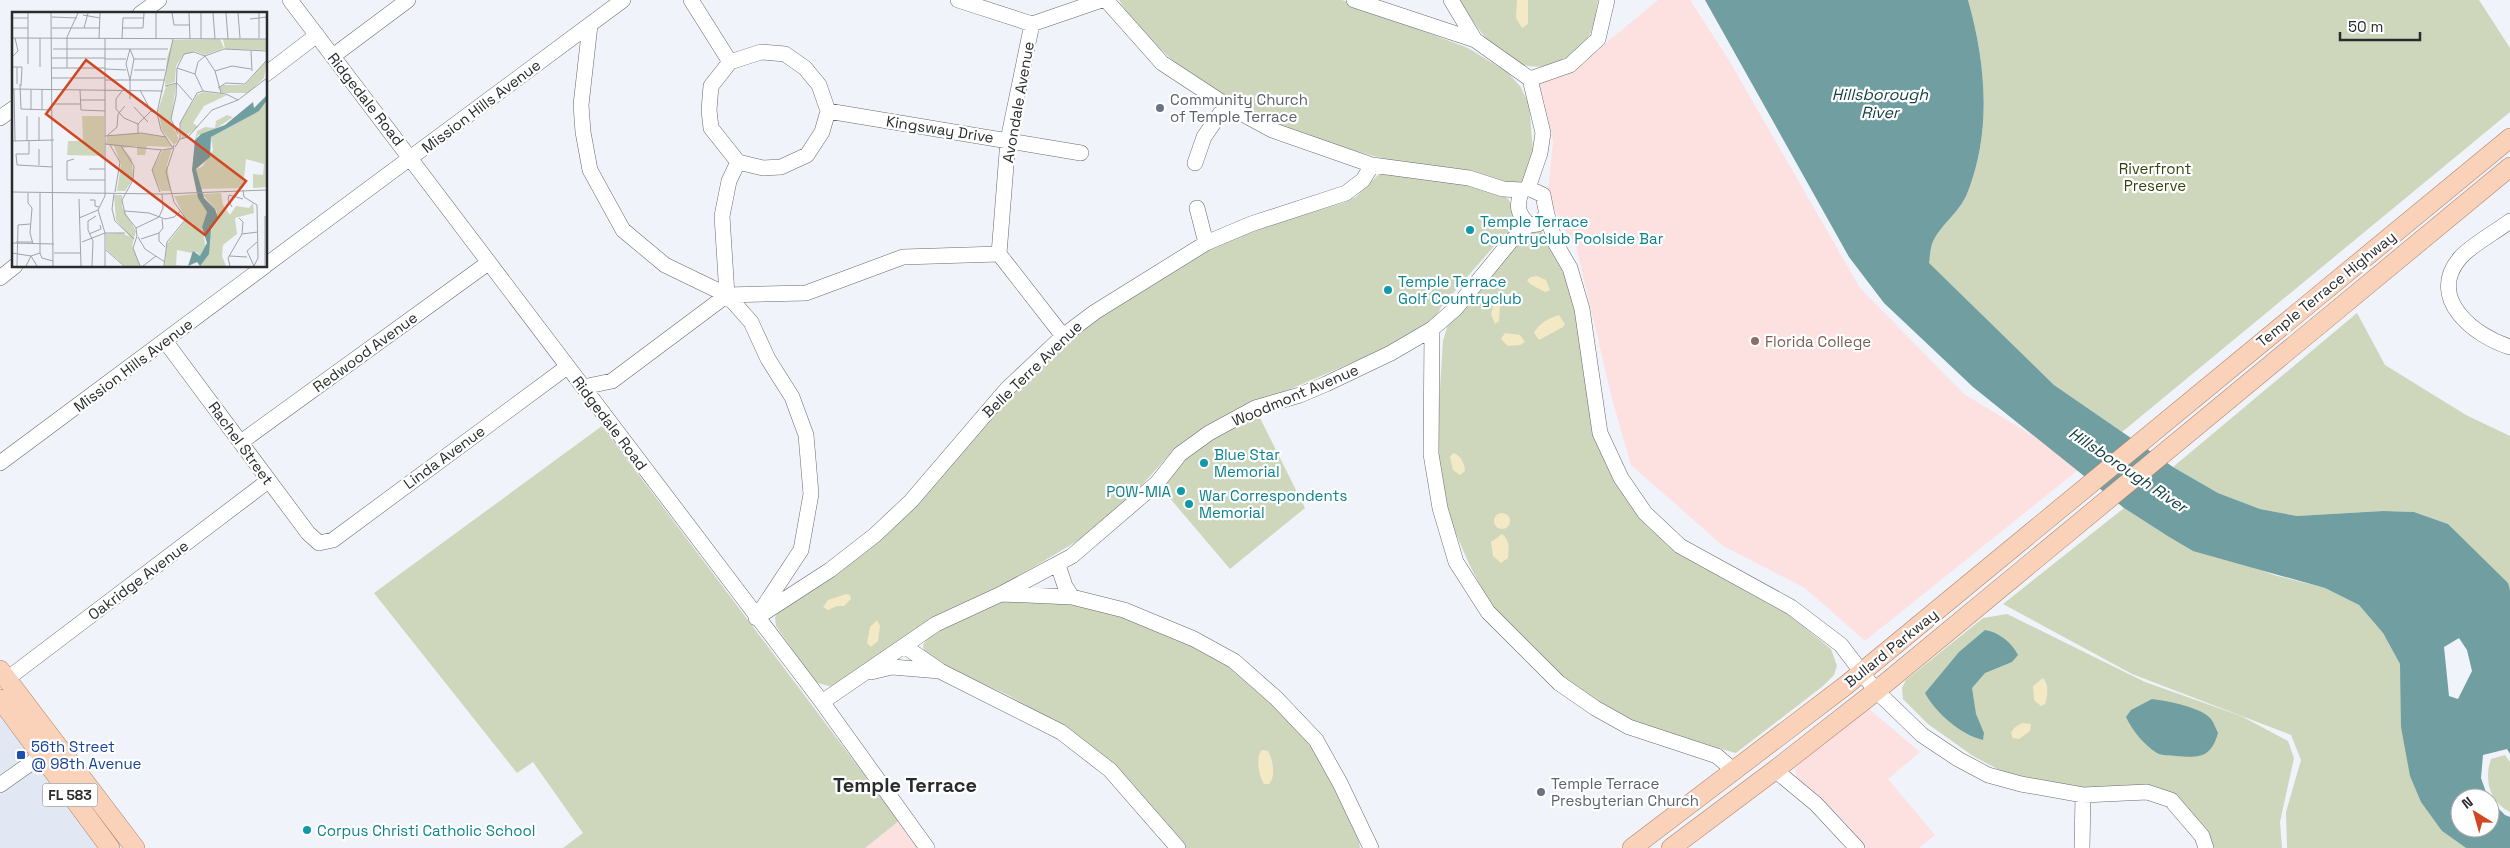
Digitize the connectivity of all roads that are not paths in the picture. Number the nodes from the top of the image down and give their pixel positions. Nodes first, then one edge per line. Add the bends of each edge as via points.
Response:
1 (159, 0) edge
2 (290, 0) edge
3 (408, 0) edge
4 (623, 0) edge
5 (691, 0) edge
6 (958, 0) edge
7 (1102, 0) edge
8 (1106, 0) edge
9 (1354, 0) edge
10 (1451, 0) edge
11 (1607, 0) edge
12 (143, 12) edge
13 (1032, 24) junction
14 (590, 25) junction
15 (317, 35) junction
16 (1475, 40) junction
17 (333, 56) junction
18 (730, 62) junction
19 (268, 72) edge
20 (1530, 79) junction
21 (1226, 106) junction
22 (12, 109) edge
23 (828, 111) junction
24 (0, 118) edge
25 (2510, 138) edge
26 (1008, 140) junction
27 (1082, 153) dead end
28 (1540, 153) junction
29 (411, 157) junction
30 (738, 162) junction
31 (1196, 163) dead end
32 (1372, 165) junction
33 (2510, 167) edge
34 (1503, 189) junction
35 (1525, 189) junction
36 (1543, 195) junction
37 (1197, 208) dead end
38 (1530, 217) junction
39 (2510, 222) edge
40 (1206, 243) junction
41 (999, 254) junction
42 (488, 263) junction
43 (268, 264) edge
44 (12, 268) edge
45 (263, 268) edge
46 (0, 278) edge
47 (727, 295) junction
48 (1432, 329) junction
49 (1062, 336) junction
50 (165, 341) junction
51 (2510, 347) edge
52 (566, 367) junction
53 (583, 387) junction
54 (2142, 440) joint
55 (241, 442) junction
56 (2164, 453) joint
57 (0, 463) edge
58 (268, 480) junction
59 (319, 543) joint
60 (1058, 565) junction
61 (1001, 594) junction
62 (1072, 597) junction
63 (756, 618) junction
64 (904, 646) junction
65 (940, 671) junction
66 (1862, 672) junction
67 (863, 674) junction
68 (4, 675) edge
69 (1876, 691) junction
70 (0, 699) edge
71 (822, 702) junction
72 (56, 744) junction
73 (40, 756) junction
74 (1775, 770) junction
75 (1734, 771) junction
76 (0, 785) edge
77 (2083, 795) junction
78 (130, 841) edge
79 (920, 845) edge
80 (110, 848) edge
81 (1178, 848) edge
82 (1371, 848) edge
83 (1632, 848) edge
84 (1671, 848) edge
85 (1856, 848) edge
86 (2082, 848) edge
87 (2206, 848) edge

1 - 12 street
2 - 15 street, Ridgedale Road
3 - 17 street
4 - 14 street, Mission Hills Avenue
5 - 18 street
6 - 13 street
7 - 13 street, Avondale Avenue
8 - 21 street via 1162,63
9 - 16 street
10 - 16 street
11 - 20 street via 1598,39 1570,65
13 - 26 street, Avondale Avenue
14 - 29 street, Mission Hills Avenue
14 - 47 street via 581,105 590,170 623,230 665,265
15 - 17 street, Ridgedale Road
15 - 19 street
16 - 20 street
17 - 29 street, Ridgedale Road
18 - 23 street via 761,52 785,54 805,68 819,85
18 - 30 street via 711,86 709,110 711,128
20 - 28 street via 1542,133
21 - 31 street via 1204,137
21 - 32 street via 1272,130
22 - 24 street
23 - 26 street, Kingsway Drive
23 - 30 street via 822,132 807,155 780,167 763,168
25 - 54 main road, Temple Terrace Highway
26 - 27 street, Kingsway Drive
26 - 41 street, Avondale Avenue
28 - 35 street, Woodmont Avenue
28 - 36 street
29 - 42 street, Ridgedale Road
29 - 43 street, Mission Hills Avenue
30 - 47 street via 729,181 722,216
32 - 34 street via 1469,178
32 - 40 street, Belle Terre Avenue via 1363,180 1346,192
33 - 56 main road, Temple Terrace Highway
34 - 35 street
34 - 38 street
35 - 36 street
35 - 38 street, Woodmont Avenue
36 - 38 street
37 - 40 street
38 - 48 street, Woodmont Avenue via 1456,308
38 - 66 street via 1556,244 1570,268 1582,309 1600,433 1621,478 1646,513 1680,546 1791,607 1841,645
39 - 51 street via 2461,256 2452,268 2449,289 2453,305 2462,318 2492,341
40 - 49 street, Belle Terre Avenue via 1123,293
41 - 47 street via 903,257 806,293
41 - 49 street
42 - 52 street, Ridgedale Road
42 - 55 street, Redwood Avenue
44 - 46 street
45 - 50 street, Mission Hills Avenue
47 - 53 street via 612,381
47 - 63 street via 751,322 768,359 792,398 806,435 811,494 801,550
48 - 60 street, Woodmont Avenue via 1326,384 1255,408 1209,434 1180,454 1116,520
48 - 75 street via 1430,454 1440,508 1456,562 1488,612 1559,683 1595,708 1629,726 1717,756
49 - 63 street, Belle Terre Avenue via 1007,389 911,501 876,535 830,570
50 - 55 street, Rachel Street
50 - 57 street, Mission Hills Avenue
52 - 53 street, Ridgedale Road
52 - 59 street, Linda Avenue via 333,540
53 - 63 street, Ridgedale Road
54 - 66 main road, Bullard Parkway
55 - 58 street, Rachel Street
56 - 69 main road, Bullard Parkway
58 - 59 street, Rachel Street
58 - 68 street, Oakridge Avenue
60 - 61 street, Woodmont Avenue
60 - 62 street
61 - 62 street
61 - 64 street, Woodmont Avenue via 936,624
62 - 82 street via 1124,610 1194,639 1234,661 1316,740
63 - 71 street, Ridgedale Road
64 - 65 street
64 - 67 street, Woodmont Avenue
65 - 67 street via 892,667
65 - 81 street via 1061,732 1110,770
66 - 69 street
66 - 75 main road, Bullard Parkway
67 - 71 street, Woodmont Avenue
68 - 72 main road, FL 583
69 - 74 main road, Bullard Parkway
69 - 77 street via 1922,734 1988,775
70 - 73 main road, FL 583
71 - 79 street, Ridgedale Road
72 - 73 main road
72 - 78 main road, FL 583
73 - 76 street
73 - 80 main road, FL 583
74 - 84 main road, Bullard Parkway
74 - 85 street via 1816,804
75 - 83 main road, Bullard Parkway
77 - 86 street
77 - 87 street via 2146,792 2171,800 2202,836
78 - 80 main road

